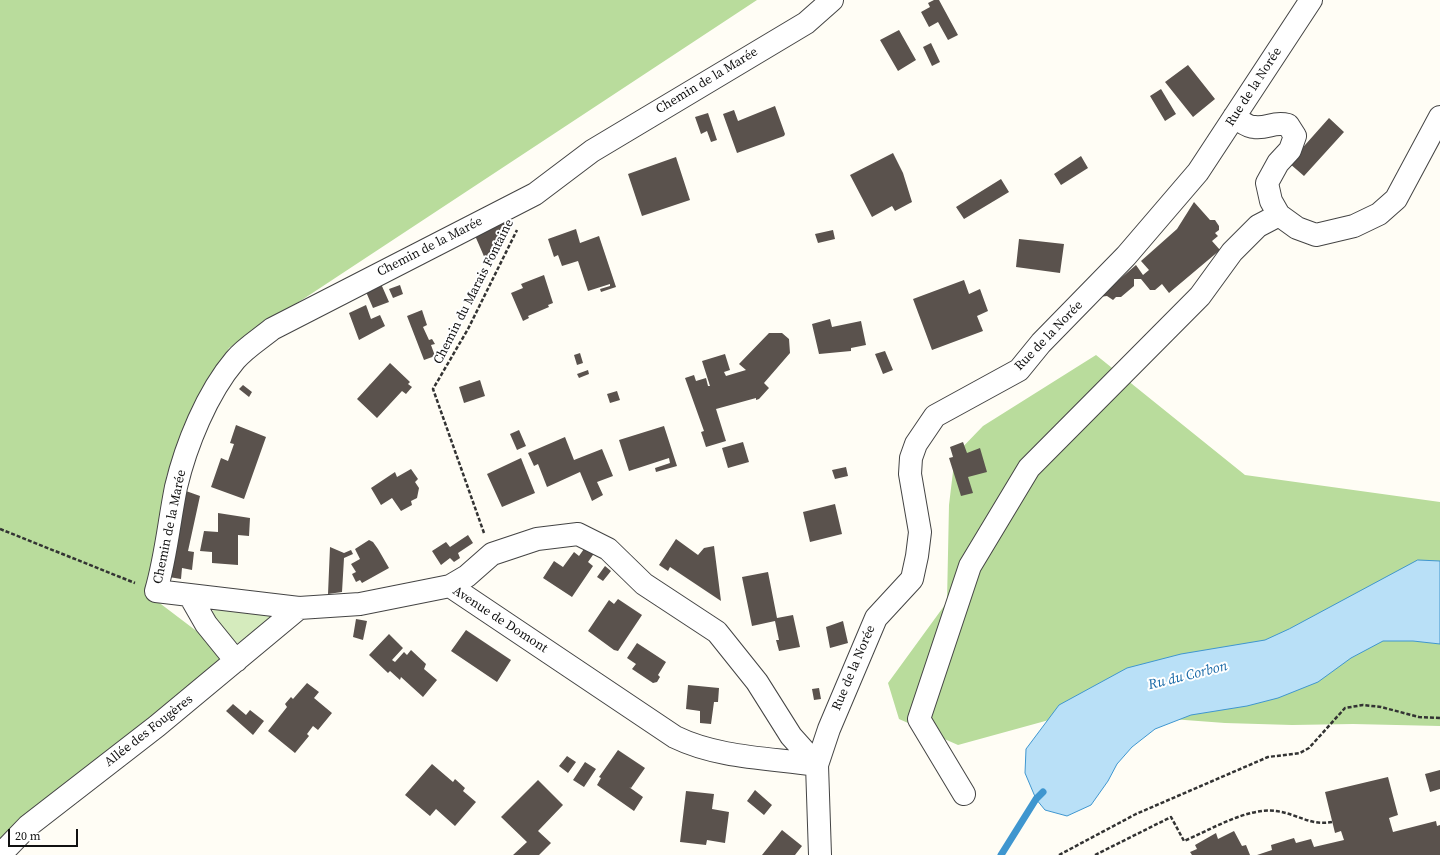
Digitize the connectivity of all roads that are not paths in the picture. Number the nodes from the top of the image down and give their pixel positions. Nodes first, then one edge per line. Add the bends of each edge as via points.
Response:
1 (832, 0) edge
2 (1311, 0) edge
3 (1440, 117) edge
4 (1234, 118) junction
5 (1279, 215) junction
6 (450, 586) junction
7 (156, 592) joint
8 (190, 596) junction
9 (299, 608) junction
10 (236, 661) junction
11 (817, 765) junction
12 (964, 794) dead end
13 (0, 855) edge
14 (820, 855) edge

1 - 7 street, Chemin de la Marée via 806,22 592,151 530,196 272,329 235,359 211,392 193,436 177,486
2 - 4 street, Rue de la Norée
3 - 5 street via 1396,199 1379,214 1354,226 1316,235 1297,228
4 - 5 street via 1252,127 1270,126 1278,122 1288,125 1295,136 1290,150 1278,163 1267,183 1271,201
4 - 11 street, Rue de la Norée via 1198,172 1126,256 1018,370 935,416 916,444 911,458 910,474 920,532 912,579 876,618 829,729
5 - 12 street via 1258,226 1232,252 1200,296 1029,468 970,566 920,719
6 - 9 street, Avenue de Domont via 360,604
6 - 11 street, Avenue de Domont via 675,736 694,746
6 - 11 street via 467,576 492,554 537,539 578,534 608,549 644,584 717,632 757,682 791,736
7 - 8 street, Avenue de Domont
8 - 9 street, Avenue de Domont
8 - 10 street via 206,624
9 - 10 street, Allée des Fougères
10 - 13 street, Allée des Fougères via 28,826
11 - 14 street

